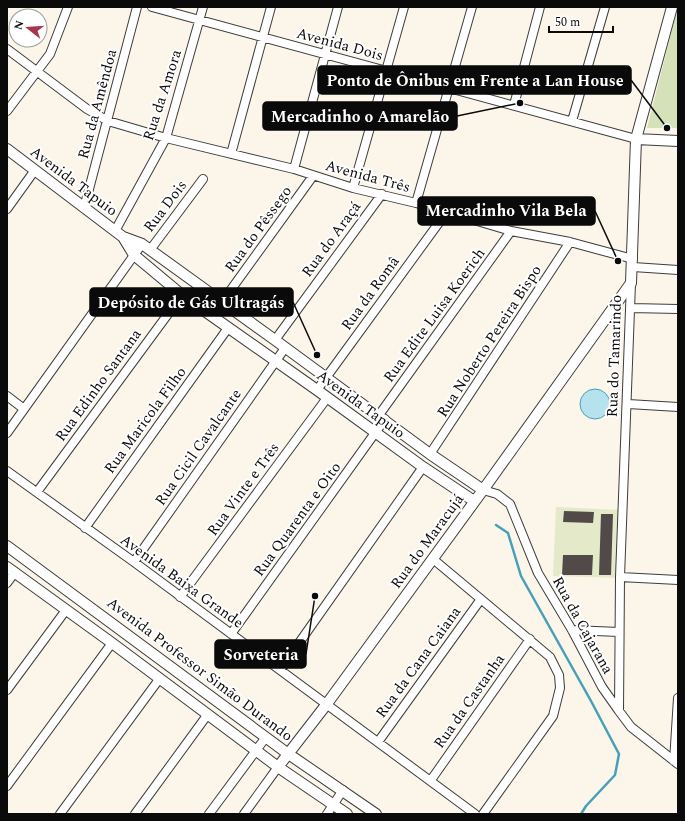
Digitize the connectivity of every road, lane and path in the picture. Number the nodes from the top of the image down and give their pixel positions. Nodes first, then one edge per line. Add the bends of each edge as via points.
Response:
1 (68, 7) edge
2 (137, 7) edge
3 (152, 7) edge
4 (204, 7) edge
5 (271, 7) edge
6 (338, 7) edge
7 (404, 7) edge
8 (472, 7) edge
9 (540, 7) edge
10 (605, 7) edge
11 (672, 7) edge
12 (200, 19) junction
13 (263, 37) junction
14 (7, 49) edge
15 (325, 54) junction
16 (386, 71) junction
17 (38, 72) junction
18 (450, 87) junction
19 (514, 105) junction
20 (7, 111) edge
21 (108, 121) junction
22 (572, 121) junction
23 (166, 138) junction
24 (636, 139) junction
25 (678, 141) edge
26 (7, 149) edge
27 (232, 154) junction
28 (294, 169) junction
29 (35, 170) junction
30 (313, 176) junction
31 (203, 179) dead end
32 (353, 188) junction
33 (382, 194) junction
34 (416, 203) junction
35 (84, 208) junction
36 (7, 209) edge
37 (446, 212) junction
38 (115, 231) junction
39 (511, 231) junction
40 (123, 237) junction
41 (570, 242) junction
42 (146, 247) junction
43 (134, 255) junction
44 (633, 263) junction
45 (678, 270) edge
46 (631, 283) junction
47 (182, 295) junction
48 (223, 302) junction
49 (631, 308) junction
50 (678, 309) edge
51 (212, 316) junction
52 (228, 328) junction
53 (275, 340) junction
54 (285, 348) junction
55 (275, 361) junction
56 (326, 378) junction
57 (318, 390) junction
58 (7, 396) edge
59 (327, 398) junction
60 (628, 404) junction
61 (678, 407) edge
62 (24, 409) junction
63 (382, 417) junction
64 (7, 433) edge
65 (376, 434) junction
66 (430, 454) junction
67 (422, 467) junction
68 (7, 471) edge
69 (483, 490) junction
70 (36, 492) junction
71 (474, 501) junction
72 (85, 528) junction
73 (7, 546) edge
74 (433, 559) junction
75 (134, 562) junction
76 (11, 569) edge
77 (620, 577) junction
78 (52, 578) junction
79 (678, 580) edge
80 (7, 583) edge
81 (41, 592) junction
82 (180, 597) junction
83 (481, 599) junction
84 (66, 610) junction
85 (572, 630) junction
86 (619, 632) junction
87 (231, 634) junction
88 (530, 639) junction
89 (112, 643) junction
90 (280, 670) junction
91 (160, 678) junction
92 (7, 690) edge
93 (678, 698) edge
94 (326, 705) junction
95 (619, 711) junction
96 (208, 714) junction
97 (266, 737) junction
98 (378, 742) junction
99 (256, 750) junction
100 (287, 753) junction
101 (676, 762) edge
102 (278, 767) junction
103 (431, 780) junction
104 (7, 786) edge
105 (343, 790) junction
106 (334, 804) junction
107 (60, 814) edge
108 (135, 814) edge
109 (209, 814) edge
110 (244, 814) edge
111 (327, 814) edge
112 (347, 814) edge
113 (376, 814) edge
114 (475, 814) edge
115 (483, 814) edge

1 - 17 street via 50,54
2 - 21 street, Rua da Amêndoa
3 - 12 street, Avenida Dois
4 - 12 street, Rua da Amora
5 - 13 street
6 - 15 street
7 - 16 street
8 - 18 street
9 - 19 street
10 - 22 street
11 - 24 street, Rua do Tamarindo
12 - 13 street, Avenida Dois
12 - 23 street, Rua da Amora
13 - 15 street, Avenida Dois
13 - 27 street
14 - 17 street, Avenida Três
15 - 16 street, Avenida Dois
15 - 28 street
16 - 18 street, Avenida Dois
16 - 32 street
17 - 20 street
17 - 21 street, Avenida Três via 87,109
18 - 19 street, Avenida Dois
18 - 34 street
19 - 22 street, Avenida Dois
21 - 23 street, Avenida Três
21 - 35 street, Rua da Amêndoa
22 - 24 street, Avenida Dois
23 - 27 street, Avenida Três
23 - 38 street, Rua da Amora
24 - 25 street
24 - 44 street, Rua do Tamarindo
26 - 29 street, Avenida Tapuio
27 - 28 street, Avenida Três
28 - 30 street, Avenida Três
29 - 35 street, Avenida Tapuio
29 - 36 street
30 - 32 street, Avenida Três
30 - 48 street, Rua do Pêssego
31 - 42 street, Rua Dois
32 - 33 street, Avenida Três
33 - 34 street, Avenida Três
33 - 53 street, Rua do Araçá
34 - 37 street, Avenida Três
35 - 38 street, Avenida Tapuio
37 - 39 street, Avenida Três
37 - 56 street, Rua da Româ
38 - 40 street, Avenida Tapuio
39 - 41 street, Avenida Três
39 - 63 street, Rua Edite Luisa Koerich
40 - 42 street, Avenida Tapuio
40 - 43 street, Avenida Tapuio
41 - 44 street, Avenida Três
41 - 66 street, Rua Noberto Pereira Bispo
42 - 43 street, Rua Dois
42 - 48 street, Avenida Tapuio
43 - 47 street, Avenida Tapuio
43 - 62 street, Rua Dois
44 - 45 street, Avenida Três
44 - 46 street, Rua do Tamarindo
46 - 49 street, Rua do Tamarindo
46 - 69 street, Rua do Maracujá
47 - 51 street, Avenida Tapuio
47 - 70 street, Rua Edinho Santana
48 - 51 street, Rua do Pêssego
48 - 53 street, Avenida Tapuio
49 - 50 street
49 - 60 street, Rua do Tamarindo
51 - 52 street, Avenida Tapuio
52 - 55 street, Avenida Tapuio
52 - 72 street, Rua Maricola Filho
53 - 54 street, Avenida Tapuio
54 - 55 street, Rua Cicil Cavalcante
54 - 56 street, Avenida Tapuio
55 - 57 street, Avenida Tapuio
55 - 75 street, Rua Cicil Cavalcante
56 - 57 street, Rua da Româ
56 - 63 street, Avenida Tapuio
57 - 59 street, Avenida Tapuio
58 - 62 street
59 - 65 street, Avenida Tapuio
59 - 82 street, Rua Vinte e Três
60 - 61 street
60 - 77 street, Rua do Tamarindo
62 - 64 street, Rua Dois
63 - 65 street, Rua Quarenta e Oito
63 - 66 street, Avenida Tapuio
65 - 67 street, Avenida Tapuio
65 - 87 street, Rua Quarenta e Oito
66 - 69 street, Avenida Tapuio
67 - 71 street, Avenida Tapuio
67 - 90 street
68 - 70 street, Avenida Baixa Grande
69 - 71 street, Rua do Maracujá
69 - 85 street, Rua da Cajarana via 497,494 510,504 538,573
70 - 72 street, Avenida Baixa Grande
71 - 74 street, Rua do Maracujá
72 - 75 street, Avenida Baixa Grande
73 - 78 street, Avenida Professor Simão Durando
74 - 83 street
74 - 94 street, Rua do Maracujá
75 - 82 street, Avenida Baixa Grande
76 - 80 street
76 - 81 street, Avenida Professor Simão Durando
77 - 79 street
77 - 86 street, Rua do Tamarindo
78 - 81 street
78 - 97 street, Avenida Professor Simão Durando
81 - 84 street, Avenida Professor Simão Durando
82 - 87 street, Avenida Baixa Grande
83 - 88 street
83 - 98 street, Rua da Cana Caiana
84 - 89 street, Avenida Professor Simão Durando
84 - 92 street
85 - 86 street
85 - 95 street, Rua da Cajarana via 602,687
86 - 95 street, Rua do Tamarindo
87 - 90 street, Avenida Baixa Grande
88 - 103 street, Rua da Castanha
88 - 115 street via 550,657 559,675 558,698 553,716
89 - 91 street, Avenida Professor Simão Durando
89 - 104 street
90 - 94 street, Avenida Baixa Grande
91 - 96 street, Avenida Professor Simão Durando
91 - 107 street
93 - 101 street
94 - 98 street, Avenida Baixa Grande
94 - 100 street, Rua do Maracujá
95 - 101 street, Rua da Cajarana via 631,727
96 - 99 street, Avenida Professor Simão Durando
96 - 108 street
97 - 99 street
97 - 100 street, Avenida Professor Simão Durando
98 - 103 street, Avenida Baixa Grande
99 - 102 street, Avenida Professor Simão Durando
99 - 109 street
100 - 102 street, Rua do Maracujá
100 - 105 street, Avenida Professor Simão Durando
102 - 106 street, Avenida Professor Simão Durando
102 - 110 street, Rua do Maracujá
103 - 114 street, Avenida Baixa Grande
105 - 106 street
105 - 113 street, Avenida Professor Simão Durando
106 - 111 street
106 - 112 street, Avenida Professor Simão Durando

